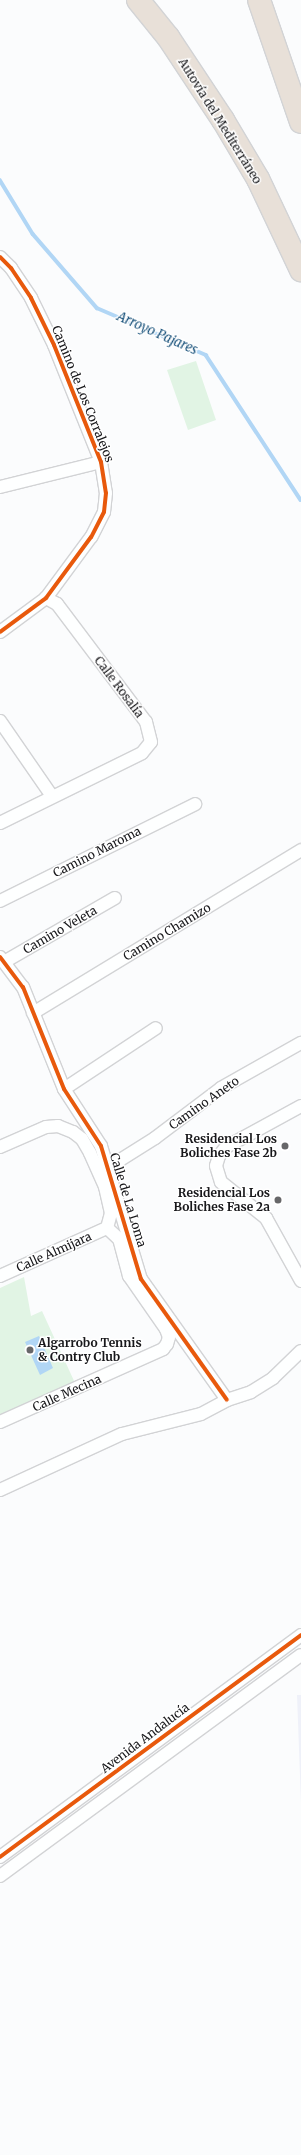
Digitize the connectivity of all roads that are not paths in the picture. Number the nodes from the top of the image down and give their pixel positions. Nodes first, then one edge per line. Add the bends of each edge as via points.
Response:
1 (122, 0) edge
2 (138, 0) edge
3 (259, 0) edge
4 (275, 0) edge
5 (185, 65) junction
6 (301, 78) edge
7 (301, 122) edge
8 (0, 256) edge
9 (301, 270) edge
10 (101, 462) junction
11 (0, 488) edge
12 (46, 598) junction
13 (0, 632) edge
14 (0, 721) edge
15 (52, 796) junction
16 (195, 804) dead end
17 (0, 823) edge
18 (301, 850) edge
19 (115, 898) dead end
20 (0, 901) edge
21 (2, 960) edge
22 (33, 1013) junction
23 (156, 1028) dead end
24 (301, 1043) edge
25 (64, 1089) junction
26 (301, 1106) edge
27 (0, 1147) edge
28 (109, 1167) junction
29 (107, 1228) junction
30 (0, 1276) edge
31 (301, 1280) edge
32 (301, 1351) edge
33 (227, 1400) junction
34 (0, 1422) edge
35 (0, 1490) edge
36 (301, 1635) edge
37 (301, 1655) edge
38 (0, 1858) edge
39 (0, 1876) edge

1 - 5 highway
2 - 5 highway, Autovía del Mediterráneo via 168,37
3 - 7 highway
4 - 6 highway
5 - 9 highway, Autovía del Mediterráneo via 258,179
8 - 10 street, Camino de Los Corralejos via 32,298 54,345
10 - 11 street
10 - 12 street, Camino de Los Corralejos via 106,493 104,512 91,537
12 - 13 street, Camino de Los Corralejos
12 - 15 street, Calle Rosalía via 57,604 146,722 151,742 142,753
14 - 15 street
15 - 17 street, Calle Rosalía
16 - 20 street, Camino Maroma
18 - 22 street, Camino Chamizo
19 - 21 street, Camino Veleta
21 - 22 street, Calle de La Loma via 23,987
22 - 25 street, Calle de La Loma
23 - 25 street
24 - 28 street, Camino Aneto via 221,1088 155,1138
25 - 28 street, Calle de La Loma via 101,1146
26 - 31 street via 226,1147 219,1156 216,1166 221,1182 266,1218
27 - 29 street via 46,1127 58,1126 74,1132 82,1139 90,1153 105,1187 111,1212
28 - 33 street, Calle de La Loma via 141,1279
29 - 30 street, Calle Almijara
29 - 34 street, Calle Mecina via 118,1239 129,1276 166,1329 169,1336 167,1344 163,1349
32 - 33 street via 274,1378 251,1392
33 - 35 street via 201,1414 122,1434
36 - 38 street, Avenida Andalucía
37 - 39 street, Avenida Andalucía

